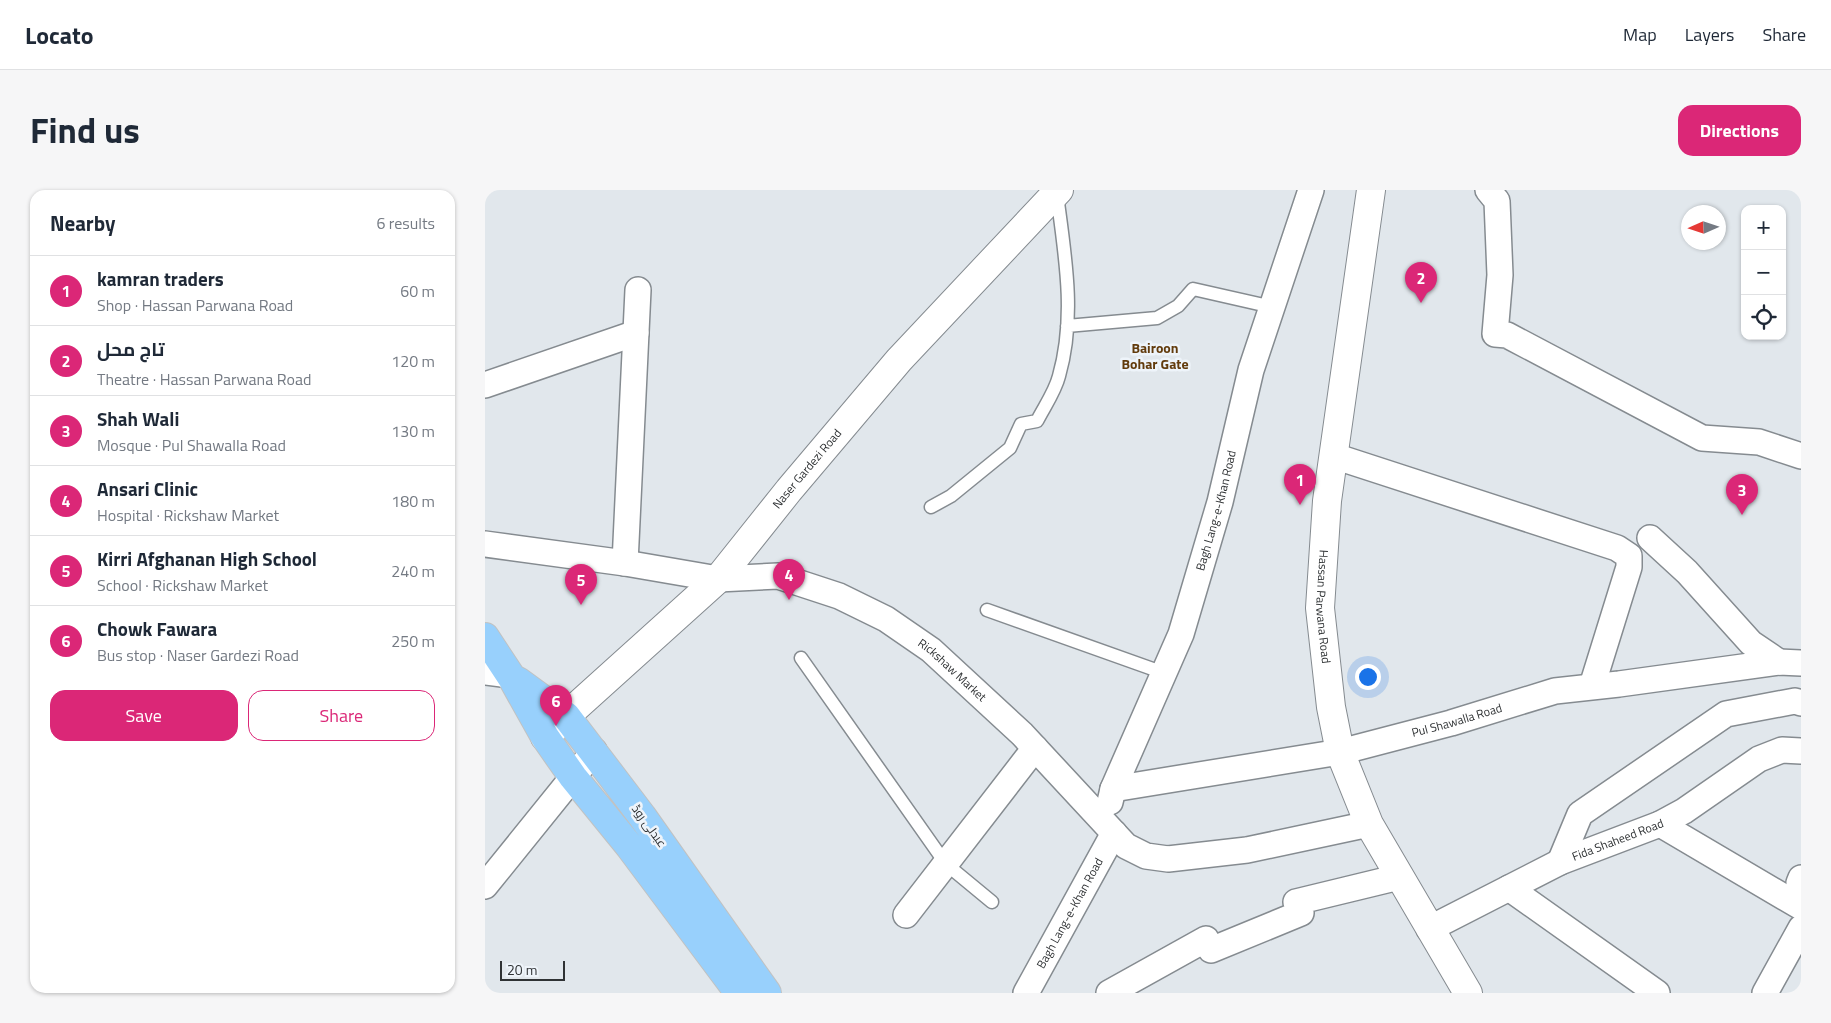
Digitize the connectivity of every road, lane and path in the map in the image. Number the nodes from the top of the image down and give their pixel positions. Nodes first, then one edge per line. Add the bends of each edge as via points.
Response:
1 (1311, 190) edge
2 (1371, 190) edge
3 (1488, 190) edge
4 (1058, 191) edge
5 (638, 290) dead end
6 (1272, 307) junction
7 (1067, 326) junction
8 (636, 333) junction
9 (485, 384) edge
10 (1334, 456) junction
11 (1801, 456) edge
12 (931, 507) dead end
13 (1650, 538) dead end
14 (485, 544) edge
15 (625, 563) junction
16 (718, 579) junction
17 (987, 610) dead end
18 (485, 637) edge
19 (801, 658) dead end
20 (1790, 662) edge
21 (1164, 673) junction
22 (503, 675) edge
23 (1592, 686) junction
24 (1801, 703) edge
25 (566, 716) junction
26 (545, 738) junction
27 (1035, 748) junction
28 (594, 751) junction
29 (1801, 751) edge
30 (1340, 752) junction
31 (573, 777) junction
32 (1113, 789) junction
33 (1369, 824) junction
34 (1660, 824) junction
35 (1109, 829) junction
36 (1560, 862) junction
37 (945, 864) junction
38 (1399, 877) junction
39 (1801, 878) edge
40 (485, 886) edge
41 (1509, 888) junction
42 (1801, 888) edge
43 (992, 902) dead end
44 (1801, 907) edge
45 (906, 914) dead end
46 (1801, 928) edge
47 (1429, 930) junction
48 (739, 993) edge
49 (767, 993) edge
50 (1026, 993) edge
51 (1109, 993) edge
52 (1468, 993) edge
53 (1657, 993) edge
54 (1765, 993) edge

1 - 6 street, Bagh Lang-e-Khan Road
2 - 10 main road, Hassan Parwana Road
3 - 11 street via 1497,201 1500,275 1495,334 1507,335 1702,438 1759,442
4 - 7 lane via 1068,284
4 - 16 main road, Naser Gardezi Road via 899,360
5 - 8 street
6 - 7 lane via 1193,289 1179,306 1157,318
6 - 21 street, Bagh Lang-e-Khan Road via 1251,370 1219,502 1181,634
7 - 12 lane via 1059,378 1037,421 1021,424 1010,448 1000,458 951,496
8 - 9 street
8 - 15 street
10 - 23 street via 1617,548 1629,556 1629,567
10 - 30 main road, Hassan Parwana Road via 1327,501 1320,608 1331,707
13 - 20 street via 1687,572 1751,643
14 - 15 street, Rickshaw Market
15 - 16 street, Rickshaw Market
16 - 25 main road, Naser Gardezi Road
16 - 27 street, Rickshaw Market via 778,576 839,596 886,619 931,650
17 - 21 lane
18 - 22 main road, عبدلی روڈ
19 - 37 lane
20 - 23 street, Pul Shawalla Road
21 - 32 street, Bagh Lang-e-Khan Road
22 - 25 main road, عبدلی روڈ
22 - 26 main road, عبدلی روڈ
23 - 30 street, Pul Shawalla Road via 1528,698 1451,723
24 - 36 street via 1795,701 1725,714 1580,814
25 - 26 main road, Naser Gardezi Road
25 - 28 main road, عبدلی روڈ
26 - 31 main road, عبدلی روڈ
27 - 35 street, Rickshaw Market
27 - 37 street
28 - 31 street
28 - 49 main road, عبدلی روڈ
29 - 34 street, Fida Shaheed Road via 1781,750 1759,759
30 - 32 street, Pul Shawalla Road
30 - 33 main road, Hassan Parwana Road
31 - 40 street
31 - 48 main road, عبدلی روڈ via 630,847
32 - 35 street, Bagh Lang-e-Khan Road
33 - 35 street, Rickshaw Market via 1247,850 1168,859 1146,856 1126,846
33 - 38 main road, Hassan Parwana Road
34 - 36 street, Fida Shaheed Road
34 - 44 street
35 - 50 street, Bagh Lang-e-Khan Road
36 - 41 street, Fida Shaheed Road
37 - 43 lane
37 - 45 street
38 - 47 main road, Hassan Parwana Road
38 - 51 street via 1296,902 1301,913 1211,950 1206,939
39 - 42 street
41 - 47 street, Fida Shaheed Road
41 - 53 street
46 - 54 street
47 - 52 main road, Hassan Parwana Road

